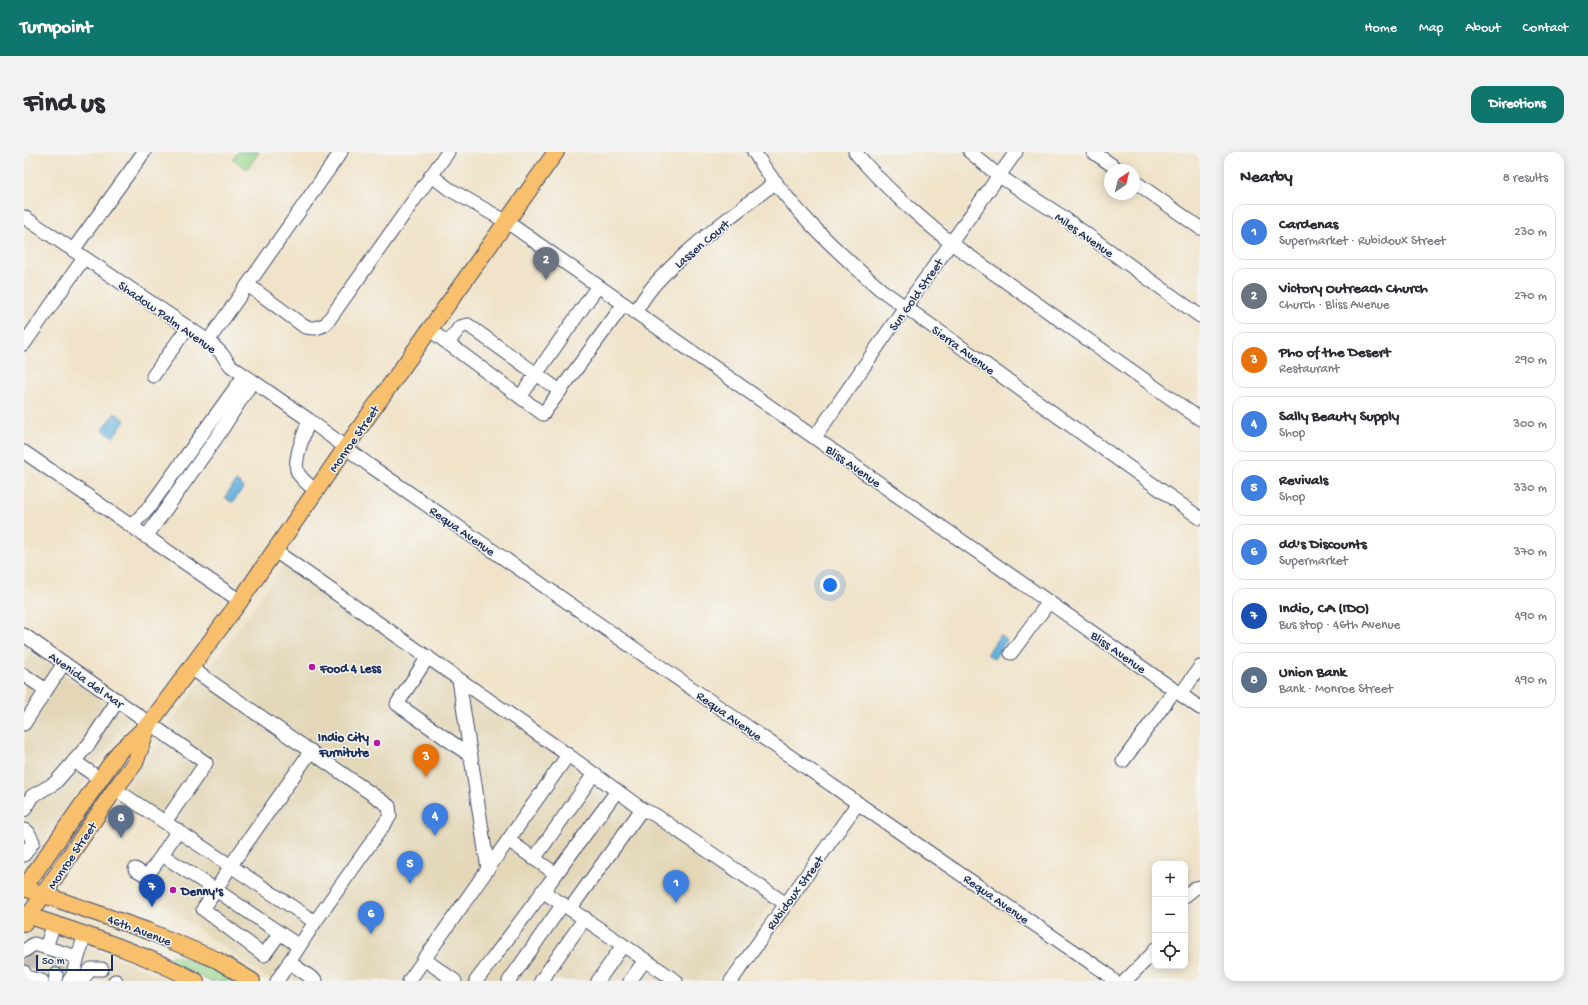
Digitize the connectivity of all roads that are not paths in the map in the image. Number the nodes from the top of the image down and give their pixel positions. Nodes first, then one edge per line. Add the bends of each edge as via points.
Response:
1 (144, 152) edge
2 (341, 152) edge
3 (448, 152) edge
4 (556, 152) edge
5 (754, 152) edge
6 (855, 152) edge
7 (970, 152) edge
8 (1016, 152) edge
9 (1093, 152) edge
10 (1110, 164) edge
11 (431, 175) junction
12 (999, 176) junction
13 (776, 182) junction
14 (1140, 185) edge
15 (24, 217) edge
16 (507, 222) junction
17 (1200, 228) edge
18 (951, 243) junction
19 (73, 250) junction
20 (84, 258) junction
21 (248, 284) junction
22 (598, 286) junction
23 (624, 304) junction
24 (905, 307) junction
25 (635, 312) junction
26 (1200, 316) edge
27 (188, 327) junction
28 (430, 330) junction
29 (208, 341) junction
30 (448, 343) junction
31 (24, 344) edge
32 (537, 374) junction
33 (153, 376) dead end
34 (248, 379) junction
35 (560, 390) junction
36 (520, 397) junction
37 (1200, 418) edge
38 (309, 420) junction
39 (815, 438) junction
40 (346, 447) junction
41 (24, 452) edge
42 (316, 492) junction
43 (1200, 518) edge
44 (131, 526) junction
45 (146, 537) junction
46 (275, 551) junction
47 (240, 601) junction
48 (1049, 602) junction
49 (24, 635) edge
50 (1011, 653) dead end
51 (428, 657) junction
52 (64, 663) junction
53 (1200, 667) edge
54 (191, 668) junction
55 (24, 675) edge
56 (459, 680) junction
57 (46, 690) junction
58 (1178, 692) junction
59 (118, 700) junction
60 (1200, 708) edge
61 (150, 723) junction
62 (24, 724) edge
63 (310, 751) junction
64 (568, 755) junction
65 (471, 756) junction
66 (74, 761) junction
67 (1123, 761) dead end
68 (594, 774) junction
69 (100, 779) junction
70 (115, 789) junction
71 (617, 791) junction
72 (858, 803) junction
73 (642, 809) junction
74 (24, 810) edge
75 (165, 822) junction
76 (24, 830) edge
77 (178, 830) junction
78 (508, 840) junction
79 (162, 854) junction
80 (24, 855) edge
81 (534, 859) junction
82 (231, 865) junction
83 (135, 869) dead end
84 (488, 869) junction
85 (556, 874) junction
86 (1200, 887) edge
87 (24, 888) edge
88 (216, 890) junction
89 (542, 891) junction
90 (44, 894) junction
91 (1188, 894) edge
92 (786, 904) junction
93 (567, 906) junction
94 (26, 917) edge
95 (585, 918) junction
96 (315, 922) junction
97 (54, 924) junction
98 (280, 933) junction
99 (86, 934) junction
100 (623, 945) junction
101 (300, 946) junction
102 (34, 948) edge
103 (1152, 952) edge
104 (77, 957) junction
105 (424, 959) junction
106 (645, 960) junction
107 (289, 962) junction
108 (102, 968) dead end
109 (26, 972) edge
110 (668, 979) edge
111 (414, 980) edge
112 (42, 981) edge
113 (69, 981) edge
114 (81, 981) edge
115 (195, 981) edge
116 (252, 981) edge
117 (277, 981) edge
118 (316, 981) edge
119 (455, 981) edge
120 (476, 981) edge
121 (509, 981) edge
122 (541, 981) edge
123 (598, 981) edge
124 (630, 981) edge
125 (731, 981) edge
126 (1114, 981) edge
127 (1125, 981) edge

1 - 19 street
2 - 21 street
3 - 11 street
4 - 16 main road, Monroe Street
5 - 13 street, Sierra Avenue
6 - 18 street via 916,214
7 - 12 street, Miles Avenue
8 - 12 street, Sun Gold Street
9 - 10 street
11 - 16 street, Bliss Avenue via 449,189
11 - 21 street via 326,324 319,328 305,326
12 - 18 street, Sun Gold Street
12 - 26 street, Miles Avenue via 1060,215
13 - 24 street, Sierra Avenue via 803,216 839,253
13 - 25 street, Lassen Court via 706,236 668,271 654,285
14 - 17 street
15 - 19 street, Shadow Palm Avenue
16 - 22 street, Bliss Avenue
16 - 28 main road, Monroe Street
18 - 24 street, Sun Gold Street
18 - 37 street
19 - 20 street, Shadow Palm Avenue
20 - 27 street, Shadow Palm Avenue
20 - 31 street
21 - 29 street
22 - 23 street, Bliss Avenue
22 - 32 street
23 - 25 street, Bliss Avenue
23 - 35 street
24 - 39 street, Sun Gold Street
24 - 43 street, Sierra Avenue
25 - 39 street, Bliss Avenue
27 - 29 street, Shadow Palm Avenue
27 - 33 street
28 - 30 street
28 - 40 main road, Monroe Street
29 - 34 street, Shadow Palm Avenue via 230,366
30 - 32 street via 460,327 468,325
30 - 36 street
32 - 35 street
32 - 36 street
34 - 38 street, Shadow Palm Avenue
34 - 44 street via 148,509
34 - 45 street via 219,434
35 - 36 street via 543,414
38 - 40 street, Shadow Palm Avenue
38 - 42 street via 296,464 297,471
39 - 48 street, Bliss Avenue
40 - 42 main road, Monroe Street
40 - 72 street, Requa Avenue
41 - 44 street
42 - 46 main road, Monroe Street
44 - 45 street
45 - 47 street
46 - 47 main road, Monroe Street
46 - 51 street
47 - 54 main road, Monroe Street
48 - 50 street
48 - 58 street, Bliss Avenue
49 - 52 street, Avenida del Mar
51 - 56 street
51 - 65 street via 397,704
52 - 57 street
52 - 59 street, Avenida del Mar
53 - 58 street
54 - 61 main road, Monroe Street
54 - 63 street
55 - 57 street
56 - 64 street
56 - 65 street
57 - 62 street
58 - 60 street, Bliss Avenue
58 - 67 street
59 - 61 street, Avenida del Mar
59 - 66 street via 89,744
61 - 69 main road, Monroe Street via 119,752
61 - 70 main road, Monroe Street via 135,763
61 - 75 street, Avenida del Mar via 206,763
63 - 82 street
63 - 96 street via 389,806 390,816
64 - 68 street
64 - 78 street
65 - 84 street
66 - 69 street
66 - 74 street via 55,783 32,796
68 - 71 street
68 - 81 street
69 - 87 main road, Monroe Street
70 - 75 street
70 - 90 main road, Monroe Street
71 - 73 street
71 - 85 street
72 - 92 street, Rubidoux Street
72 - 126 street, Requa Avenue via 1106,973
73 - 92 street via 655,815
73 - 93 street
75 - 77 street
76 - 80 street via 33,842
77 - 79 street
77 - 82 street
78 - 81 street
78 - 84 street
79 - 83 street via 147,876
79 - 88 street
81 - 85 street
82 - 88 street
82 - 96 street
84 - 105 street
85 - 89 street
86 - 91 street
87 - 90 main road, 46th Avenue
88 - 98 street
88 - 98 street via 203,909 264,955
89 - 93 street
89 - 120 street
90 - 94 main road, Monroe Street
90 - 116 main road, 46th Avenue via 148,931 217,960
92 - 125 street, Rubidoux Street
93 - 95 street
93 - 121 street
94 - 97 main road, 46th Avenue
95 - 100 street
95 - 122 street
96 - 101 street
97 - 99 main road, 46th Avenue
97 - 102 street
98 - 101 street
99 - 104 street
99 - 115 main road, 46th Avenue via 147,957
100 - 106 street
100 - 123 street
101 - 107 street
102 - 104 street
103 - 127 street
104 - 113 street
105 - 111 street
105 - 119 street
106 - 110 street
106 - 124 street
107 - 117 street
107 - 118 street
108 - 114 street via 91,969
109 - 112 street

